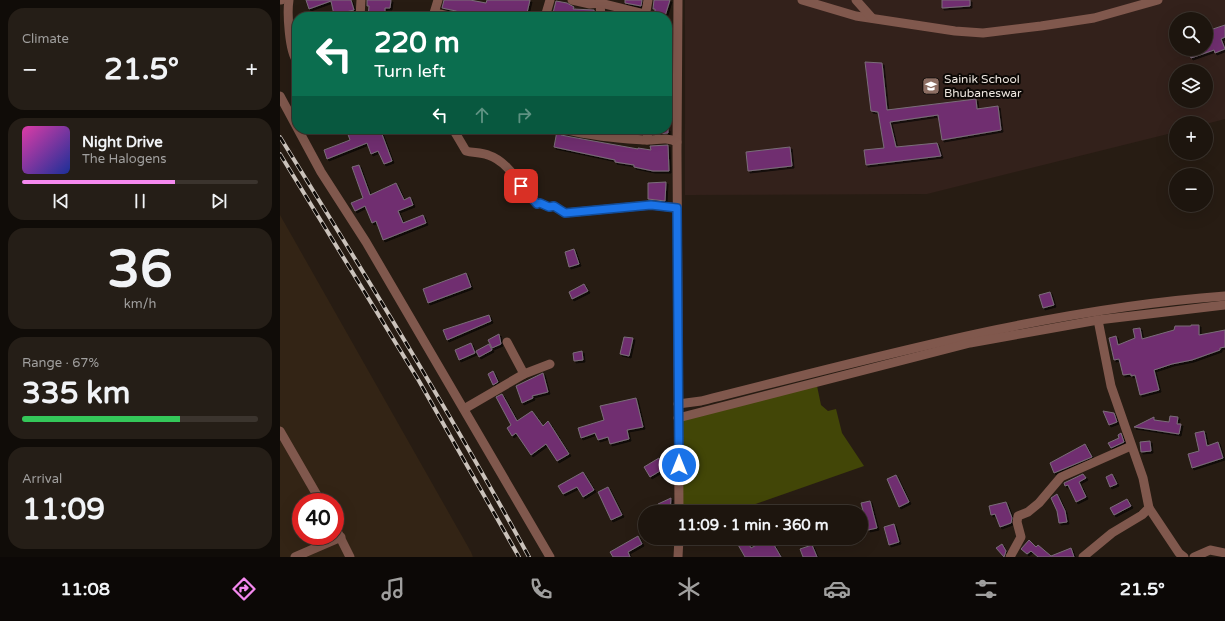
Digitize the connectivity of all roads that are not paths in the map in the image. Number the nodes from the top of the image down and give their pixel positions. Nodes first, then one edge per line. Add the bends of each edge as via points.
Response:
1 (289, 0) edge
2 (361, 0) edge
3 (438, 0) edge
4 (550, 0) edge
5 (572, 0) edge
6 (648, 0) edge
7 (678, 0) edge
8 (802, 0) edge
9 (856, 0) edge
10 (1158, 0) edge
11 (600, 3) junction
12 (360, 12) edge
13 (435, 12) edge
14 (546, 12) edge
15 (601, 12) edge
16 (634, 12) edge
17 (646, 12) edge
18 (872, 18) junction
19 (292, 48) edge
20 (280, 96) edge
21 (292, 118) edge
22 (300, 134) edge
23 (456, 134) edge
24 (590, 134) edge
25 (647, 134) edge
26 (646, 140) junction
27 (677, 142) junction
28 (677, 208) junction
29 (1225, 296) edge
30 (1225, 305) edge
31 (1098, 320) junction
32 (507, 342) dead end
33 (550, 364) dead end
34 (524, 374) junction
35 (678, 404) junction
36 (464, 409) junction
37 (678, 418) junction
38 (280, 431) edge
39 (1131, 446) junction
40 (316, 493) edge
41 (679, 505) edge
42 (1149, 508) junction
43 (344, 544) edge
44 (323, 545) edge
45 (679, 545) edge
46 (1225, 553) edge
47 (295, 557) edge
48 (350, 557) edge
49 (550, 557) edge
50 (678, 557) edge
51 (1010, 557) edge
52 (1083, 557) edge
53 (1184, 557) edge
54 (1194, 557) edge
55 (1221, 557) edge

1 - 19 street
2 - 12 street
3 - 13 street
4 - 14 street
5 - 11 street via 590,4
6 - 17 street
7 - 27 street
8 - 18 street via 856,16
9 - 18 street
10 - 18 street via 1094,18 983,32 955,31
11 - 15 street
11 - 16 street
20 - 21 street
22 - 36 street
23 - 28 street via 466,151 487,154 497,159 515,176 537,204 554,206 565,213 651,205
24 - 26 street
25 - 26 street
26 - 27 street via 668,138
27 - 28 street
28 - 35 street
29 - 35 street via 1142,305 1000,328 709,399
30 - 31 street
31 - 37 street via 970,343
31 - 39 street via 1112,386
32 - 34 street
33 - 34 street
34 - 36 street
35 - 37 street
36 - 49 street
37 - 41 street
38 - 40 street
39 - 42 street via 1143,478
39 - 51 street via 1061,477 1039,503 1018,516 1021,537
42 - 52 street
42 - 53 street
43 - 48 street
44 - 47 street
45 - 50 street
46 - 54 street via 1210,550
46 - 55 street

